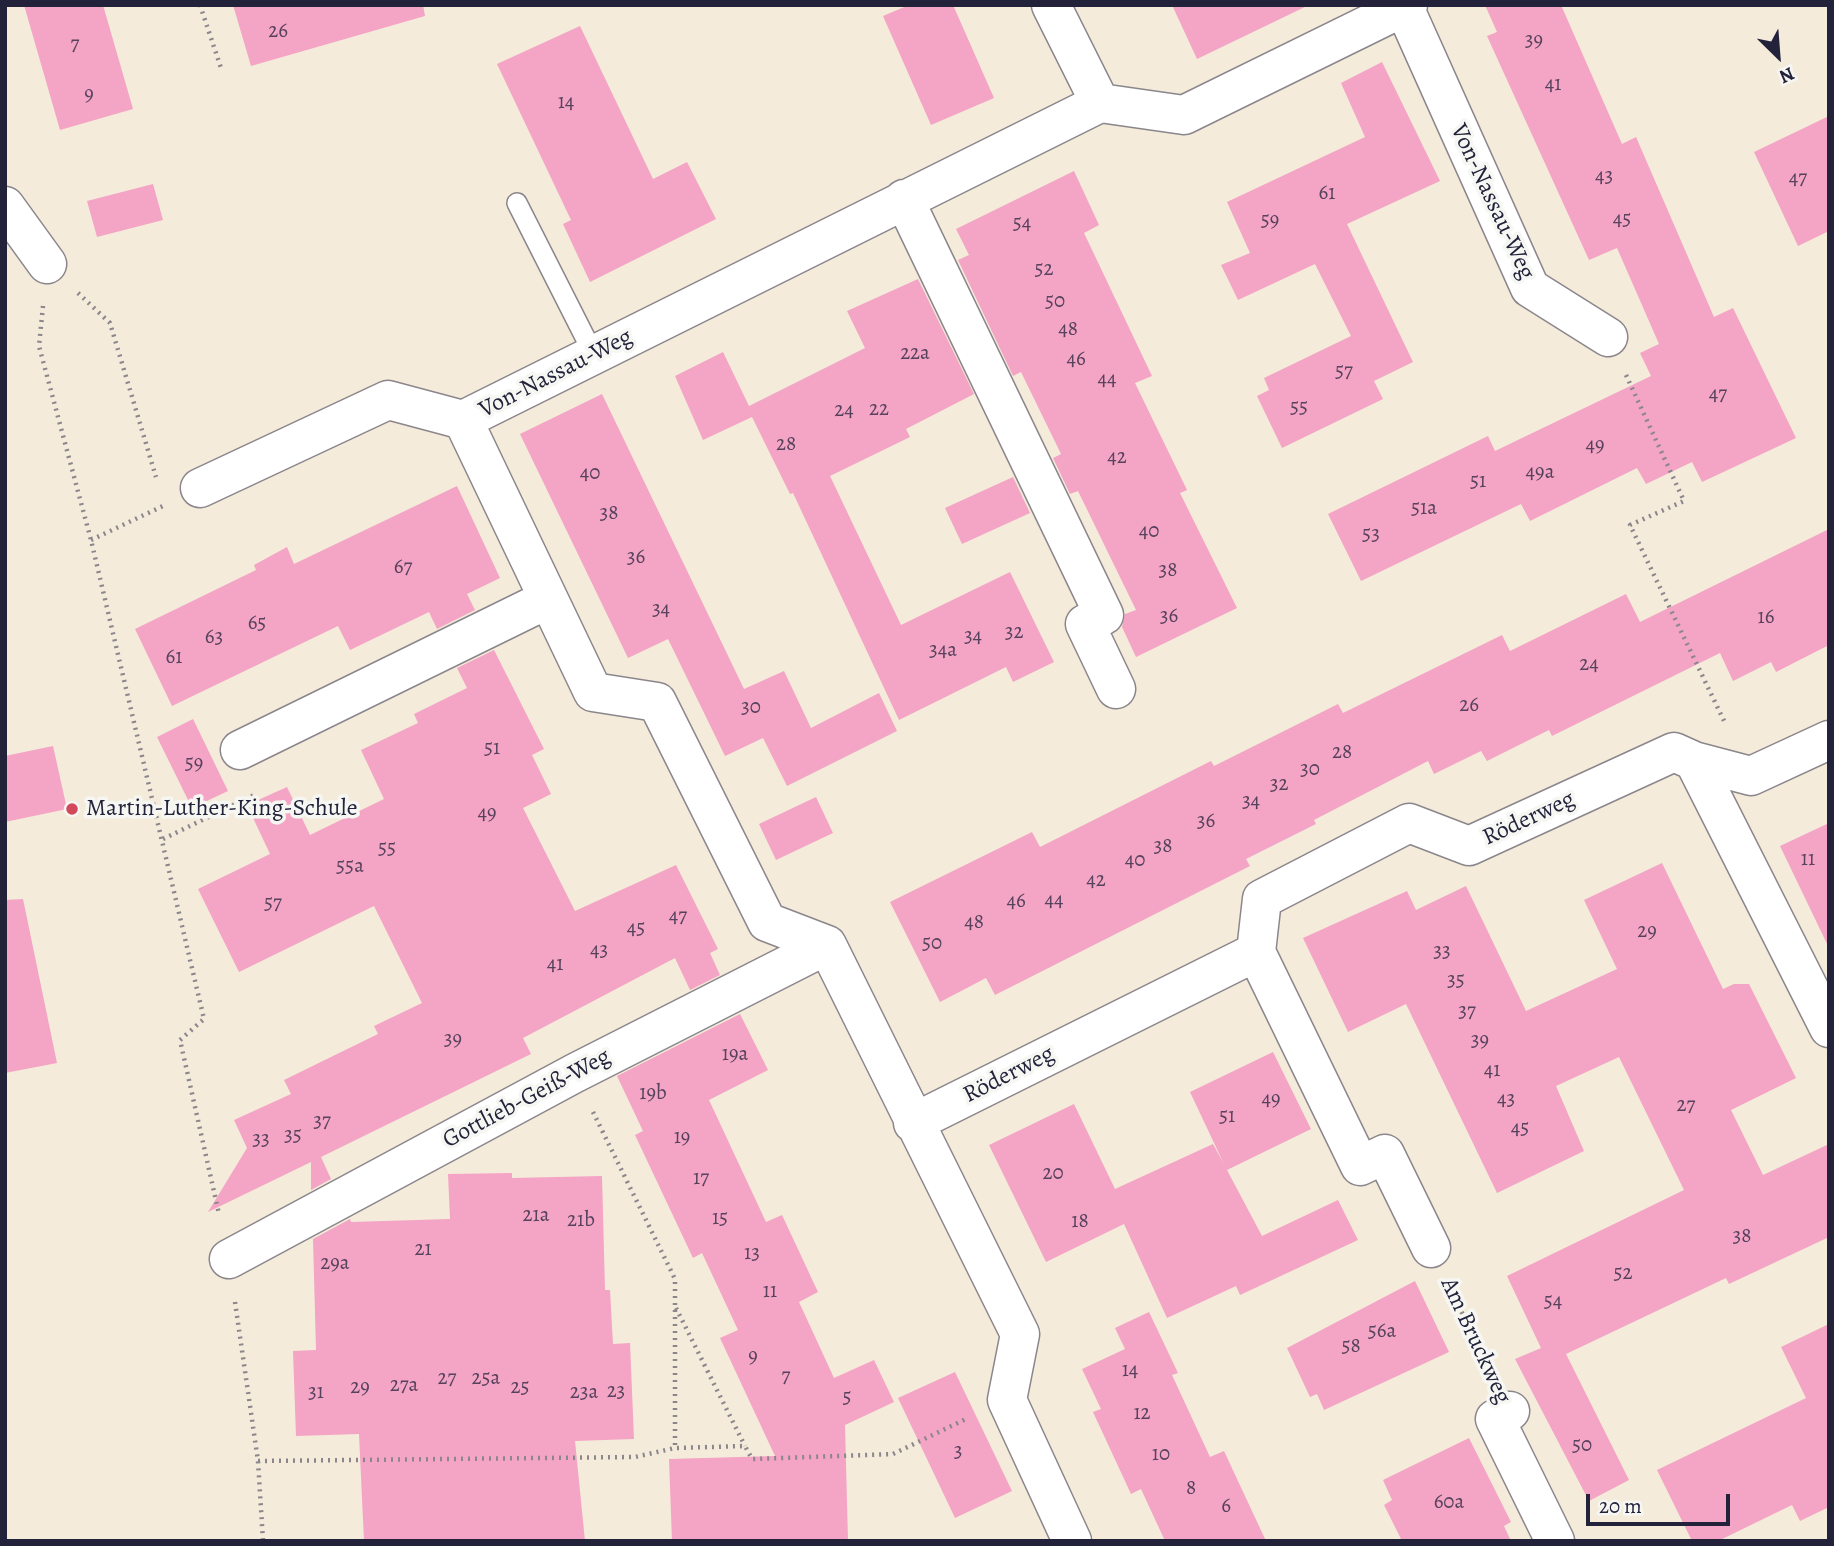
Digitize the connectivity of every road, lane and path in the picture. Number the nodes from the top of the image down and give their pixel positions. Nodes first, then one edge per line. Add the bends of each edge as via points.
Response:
1 (200, 5) edge
2 (1051, 5) edge
3 (1406, 6) edge
4 (222, 71) dead end
5 (1100, 103) junction
6 (904, 199) junction
7 (517, 203) dead end
8 (5, 206) edge
9 (47, 264) junction
10 (1608, 337) joint
11 (594, 355) junction
12 (463, 421) junction
13 (157, 479) dead end
14 (200, 488) dead end
15 (161, 492) dead end
16 (91, 540) junction
17 (548, 599) junction
18 (1116, 689) dead end
19 (1829, 740) edge
20 (240, 750) joint
21 (1694, 761) junction
22 (1751, 776) junction
23 (163, 839) junction
24 (827, 945) junction
25 (1255, 952) junction
26 (1829, 1028) edge
27 (575, 1073) junction
28 (913, 1123) junction
29 (1431, 1248) joint
30 (229, 1259) junction
31 (676, 1307) junction
32 (1007, 1399) junction
33 (1510, 1411) joint
34 (745, 1446) junction
35 (675, 1448) junction
36 (258, 1461) junction
37 (263, 1541) edge
38 (1072, 1541) edge
39 (1555, 1541) edge

1 - 4 path
2 - 5 street
3 - 5 street, Von-Nassau-Weg via 1184,115
3 - 10 street, Von-Nassau-Weg via 1530,288
5 - 6 street, Von-Nassau-Weg
6 - 11 street, Von-Nassau-Weg
6 - 18 street via 1104,615 1085,624
7 - 11 lane
8 - 9 street
9 - 13 path via 110,323
9 - 16 path via 39,346
10 - 22 path via 1684,501 1630,525
11 - 12 street, Von-Nassau-Weg
12 - 14 street, Von-Nassau-Weg via 388,400
12 - 17 street
15 - 16 path via 165,505
16 - 23 path
17 - 20 street
17 - 24 street via 593,692 657,702 767,922
19 - 22 street
20 - 23 path via 260,792
21 - 22 street, Röderweg
21 - 25 street, Röderweg via 1674,752 1469,846 1409,823 1262,899
21 - 26 street
23 - 30 path via 204,1019 180,1040
24 - 27 street, Gottlieb-Geiß-Weg
24 - 28 street
25 - 28 street, Röderweg
25 - 29 street via 1360,1166 1385,1154
27 - 30 street, Gottlieb-Geiß-Weg
27 - 31 path via 675,1279
28 - 32 street via 1020,1334
29 - 33 path, Am Bruckweg
30 - 36 path
31 - 34 path
31 - 35 path
32 - 34 path via 892,1454 751,1458
32 - 38 street
33 - 39 street, Am Bruckweg via 1495,1419
34 - 35 path
35 - 36 path via 635,1457
36 - 37 path

